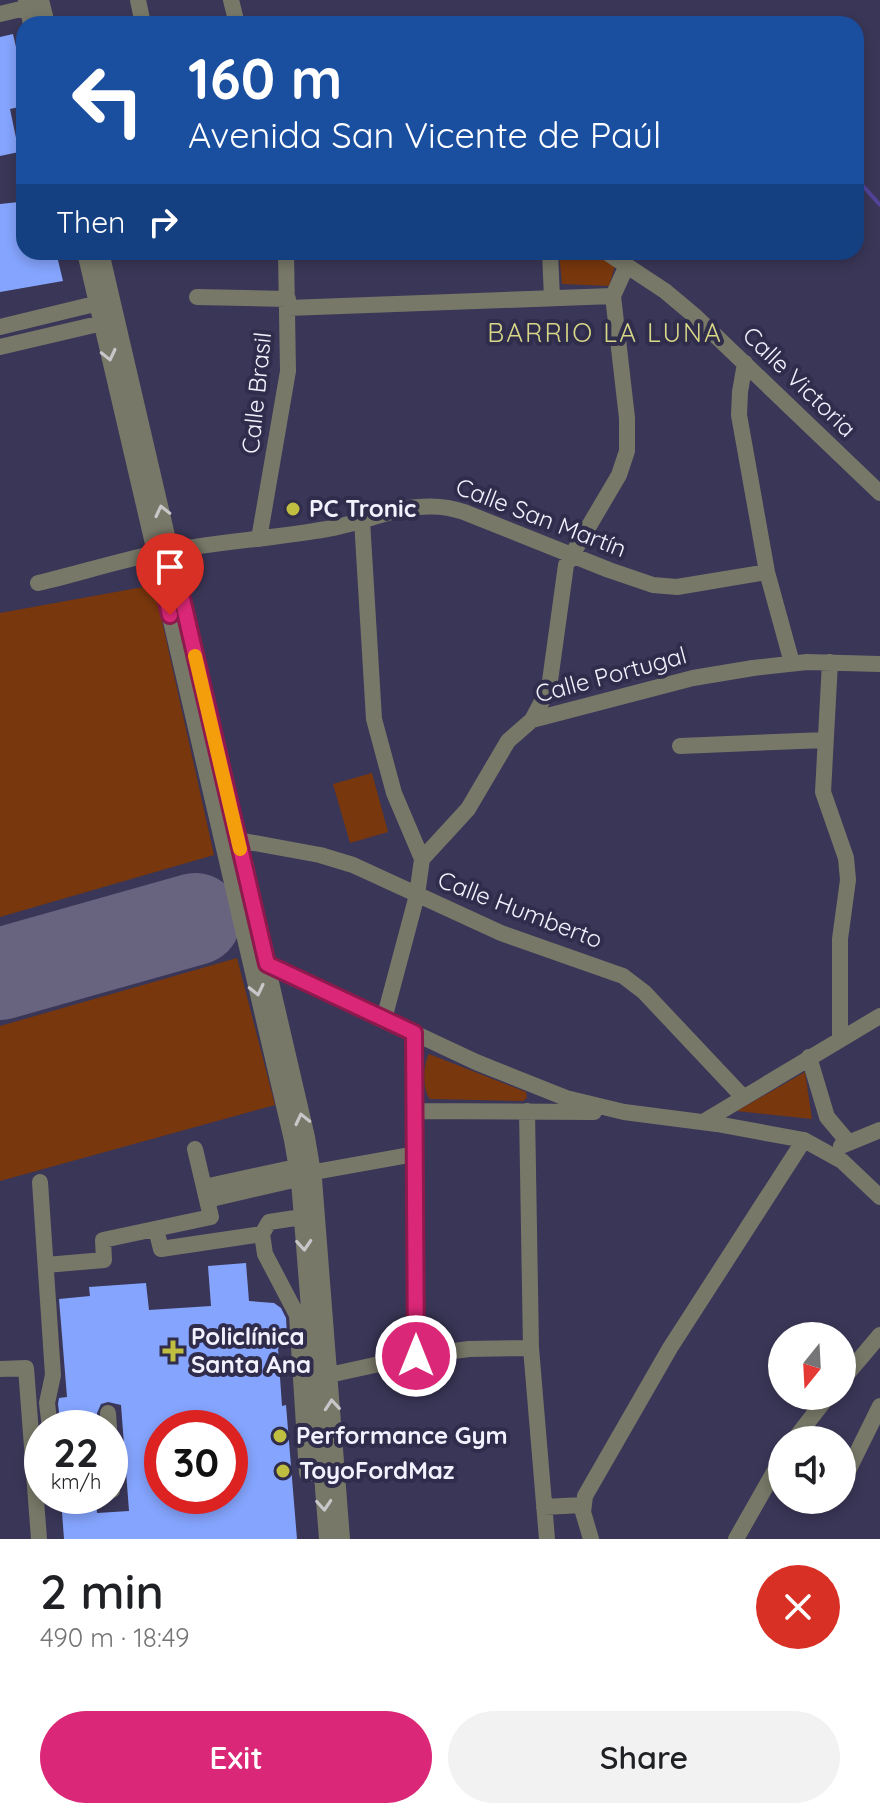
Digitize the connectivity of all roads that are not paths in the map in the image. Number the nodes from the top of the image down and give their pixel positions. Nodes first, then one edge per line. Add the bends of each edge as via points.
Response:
1 (40, 10) edge
2 (0, 14) edge
3 (88, 260) edge
4 (102, 260) edge
5 (286, 260) edge
6 (550, 260) edge
7 (619, 260) edge
8 (627, 265) junction
9 (613, 296) junction
10 (197, 297) dead end
11 (552, 298) junction
12 (105, 302) junction
13 (288, 304) junction
14 (109, 322) junction
15 (0, 327) edge
16 (0, 347) edge
17 (745, 363) junction
18 (880, 493) edge
19 (362, 520) junction
20 (259, 539) junction
21 (163, 552) junction
22 (571, 554) junction
23 (767, 572) junction
24 (38, 583) dead end
25 (830, 662) junction
26 (792, 663) junction
27 (880, 664) edge
28 (532, 720) junction
29 (825, 740) junction
30 (680, 746) dead end
31 (238, 840) junction
32 (422, 859) junction
33 (417, 895) junction
34 (267, 964) junction
35 (880, 1016) edge
36 (384, 1019) junction
37 (414, 1033) junction
38 (840, 1039) junction
39 (809, 1057) junction
40 (743, 1097) junction
41 (414, 1111) junction
42 (527, 1111) junction
43 (624, 1112) junction
44 (703, 1122) junction
45 (880, 1130) edge
46 (804, 1140) junction
47 (849, 1143) junction
48 (195, 1149) dead end
49 (828, 1152) junction
50 (415, 1154) junction
51 (305, 1174) junction
52 (40, 1182) dead end
53 (206, 1194) junction
54 (880, 1197) edge
55 (302, 1217) junction
56 (156, 1229) junction
57 (262, 1234) junction
58 (46, 1265) junction
59 (880, 1335) edge
60 (531, 1348) junction
61 (416, 1356) junction
62 (856, 1363) edge
63 (0, 1369) edge
64 (329, 1375) junction
65 (880, 1406) edge
66 (48, 1410) edge
67 (817, 1410) edge
68 (805, 1426) edge
69 (856, 1458) edge
70 (322, 1472) junction
71 (768, 1494) edge
72 (582, 1505) junction
73 (544, 1507) junction
74 (39, 1539) edge
75 (327, 1539) edge
76 (342, 1539) edge
77 (547, 1539) edge
78 (591, 1539) edge
79 (736, 1539) edge

1 - 2 street
3 - 12 street
4 - 12 street
5 - 13 street, Calle Brasil
6 - 11 street
7 - 8 street, Calle Victoria
8 - 9 street
8 - 17 street, Calle Victoria via 696,317
9 - 11 street
9 - 22 street via 627,451 619,475
10 - 13 street
11 - 13 street
12 - 14 street
12 - 15 street
13 - 20 street, Calle Brasil via 286,391
14 - 16 street
14 - 21 street
17 - 18 street, Calle Victoria
17 - 23 street via 739,415
19 - 20 street, Calle San Martín
19 - 22 street, Calle San Martín via 418,506 445,506
19 - 32 street via 374,719 394,793
20 - 21 street, Calle San Martín
21 - 24 street, Calle San Martín
21 - 31 street
21 -> 51 street
22 - 23 street, Calle San Martín via 665,587
22 - 28 street via 549,688
23 - 26 street
25 - 26 street, Calle Portugal
25 - 27 street, Calle Portugal
25 - 29 street
26 - 28 street, Calle Portugal via 693,678
28 - 32 street, Calle Portugal via 508,741 468,809
29 - 30 street
29 - 38 street via 823,792 848,869
31 - 33 street, Calle Humberto via 353,865
31 - 34 street
32 - 33 street
33 - 36 street
33 - 40 street, Calle Humberto via 526,943 632,981
34 - 36 street
51 -> 34 street
35 - 38 street
36 - 37 street
37 - 41 street
37 - 43 street via 533,1087
38 - 39 street
39 - 40 street
39 - 47 street via 827,1117
40 - 44 street
41 - 42 street
41 - 50 street
42 - 43 street
42 - 60 street
43 - 44 street
44 - 46 street
45 - 47 street
46 - 49 street
46 - 72 street via 670,1348
47 - 49 street
48 - 53 street
49 - 54 street
50 - 51 street
50 - 61 street
51 - 53 street via 287,1169
51 - 55 street
51 - 64 street
52 - 58 street
53 - 56 street via 211,1217
55 - 57 street via 269,1222
55 -> 70 street
56 - 57 street via 161,1249
56 - 58 street via 103,1240 104,1260
57 - 70 street via 267,1261 297,1315 307,1473
58 - 66 street via 53,1375
59 - 62 street
60 - 61 street
60 - 73 street
61 - 64 street
63 - 74 street via 26,1368
76 -> 64 street
65 - 69 street
67 - 68 street
70 -> 75 street
71 - 79 street
72 - 73 street
72 - 78 street
73 - 77 street

